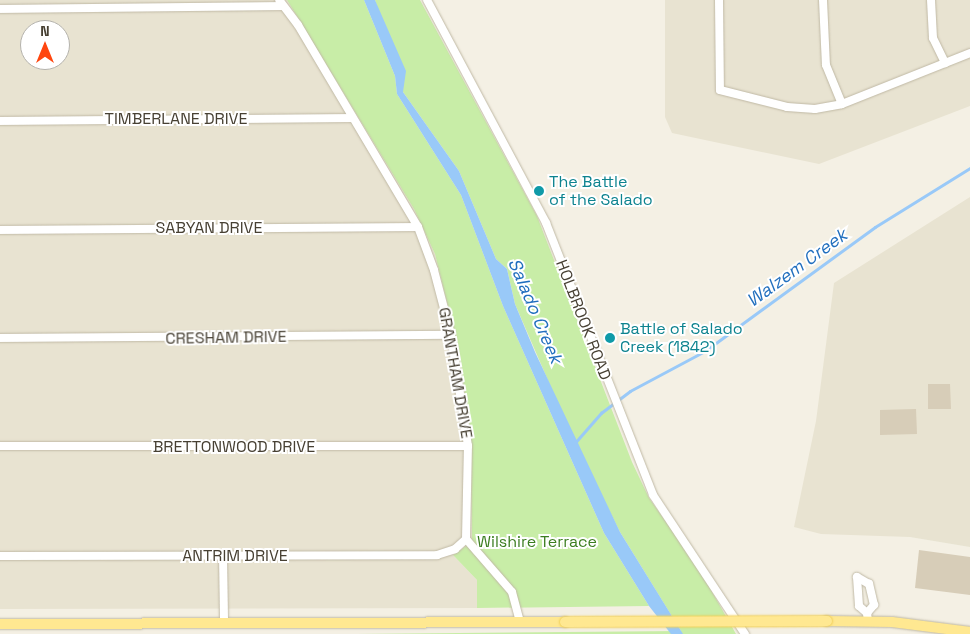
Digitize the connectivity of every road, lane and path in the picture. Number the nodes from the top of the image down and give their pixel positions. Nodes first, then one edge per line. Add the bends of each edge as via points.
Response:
1 (427, 0) edge
2 (719, 0) edge
3 (823, 0) edge
4 (931, 0) edge
5 (280, 3) edge
6 (0, 9) edge
7 (970, 53) edge
8 (945, 63) junction
9 (842, 104) junction
10 (352, 118) junction
11 (0, 121) edge
12 (418, 227) junction
13 (0, 230) edge
14 (452, 335) junction
15 (0, 338) edge
16 (0, 446) edge
17 (468, 446) junction
18 (466, 539) junction
19 (0, 556) edge
20 (223, 556) junction
21 (224, 622) junction
22 (520, 622) junction
23 (0, 624) edge
24 (970, 632) edge
25 (746, 634) edge

1 - 25 street, HOLBROOK ROAD via 546,223 653,495
2 - 9 street via 720,90 796,108
3 - 9 street via 826,65
4 - 8 street via 933,38
5 - 6 street
5 - 10 street, GRANTHAM DRIVE via 298,25
7 - 8 street
8 - 9 street
10 - 11 street, TIMBERLANE DRIVE
10 - 12 street, GRANTHAM DRIVE
12 - 13 street, SABYAN DRIVE
12 - 14 street, GRANTHAM DRIVE
14 - 15 street, CRESHAM DRIVE
14 - 17 street, GRANTHAM DRIVE
16 - 17 street, BRETTONWOOD DRIVE
17 - 18 street, GRANTHAM DRIVE
18 - 20 street, ANTRIM DRIVE via 455,549 437,555
18 - 22 street via 512,592
19 - 20 street, ANTRIM DRIVE
20 - 21 street
21 - 22 main road
21 - 23 main road
22 - 24 main road, bridge via 827,621 868,617

